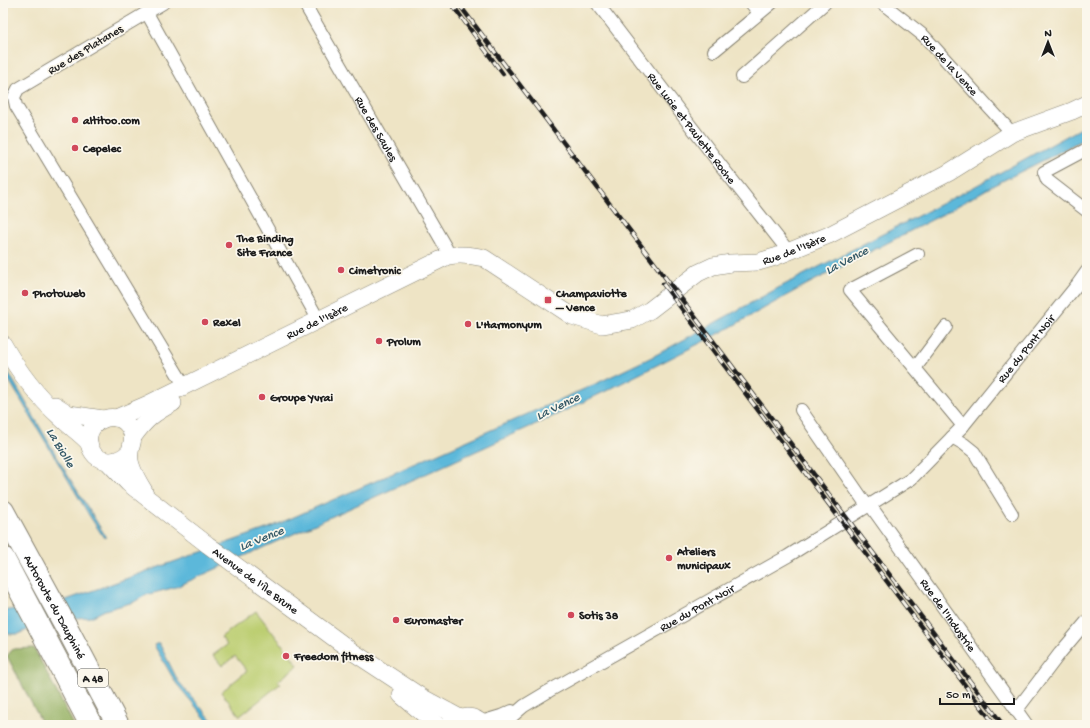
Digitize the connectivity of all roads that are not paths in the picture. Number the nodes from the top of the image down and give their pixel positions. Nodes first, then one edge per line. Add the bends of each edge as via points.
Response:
1 (162, 3) edge
2 (304, 3) edge
3 (597, 3) edge
4 (751, 3) edge
5 (772, 3) edge
6 (825, 3) edge
7 (882, 3) edge
8 (147, 13) junction
9 (759, 13) junction
10 (714, 51) dead end
11 (742, 77) dead end
12 (1087, 104) edge
13 (1012, 132) junction
14 (1087, 149) edge
15 (1087, 211) edge
16 (789, 252) junction
17 (918, 254) dead end
18 (445, 262) junction
19 (1087, 271) edge
20 (318, 319) junction
21 (946, 327) dead end
22 (3, 344) edge
23 (916, 368) junction
24 (36, 390) junction
25 (186, 390) junction
26 (801, 410) dead end
27 (109, 418) junction
28 (963, 426) junction
29 (952, 437) junction
30 (89, 443) junction
31 (131, 444) junction
32 (107, 461) junction
33 (147, 497) junction
34 (869, 506) junction
35 (3, 511) edge
36 (1012, 514) dead end
37 (3, 558) edge
38 (1087, 621) edge
39 (366, 662) junction
40 (524, 706) junction
41 (1016, 711) junction
42 (455, 722) edge
43 (482, 723) edge
44 (91, 725) edge
45 (118, 725) edge
46 (437, 725) edge
47 (502, 725) edge
48 (1027, 725) edge

1 - 8 street
2 - 18 street, Rue des Saules via 446,248
3 - 16 street, Rue Lucie et Paulette Roche
4 - 9 street
5 - 9 street
6 - 11 street
7 - 13 street, Rue de la Vence via 924,36
8 - 20 street
8 - 25 street, Rue des Platanes via 18,89 14,96 16,106
9 - 10 street
12 - 13 street, Rue de l'Isère
13 - 16 street, Rue de l'Isère via 948,173 829,235
14 - 15 street via 1044,172 1047,180
16 - 18 street, Rue de l'Isère via 758,262 713,266 698,273 650,310 632,320 602,325 572,316 501,270 478,264 449,265
17 - 23 street via 850,290
18 - 20 street, Rue de l'Isère
18 - 25 street, Rue de l'Isère
19 - 28 street, Rue du Pont Noir
20 - 25 street, Rue de l'Isère
21 - 23 street
22 - 24 street
23 - 28 street
24 - 27 street via 69,414
24 - 30 street via 61,419
25 - 27 street, Rue de l'Isère via 124,415
25 - 31 street, Rue de l'Isère via 142,424
26 - 34 street
27 - 30 street via 98,422 90,431
27 - 31 street via 122,420 127,425 131,430
28 - 29 street, Rue du Pont Noir
29 - 34 street, Rue du Pont Noir via 911,479
29 - 36 street via 974,452
30 - 32 street via 97,457
31 - 32 street via 120,460
31 - 33 street, Avenue de l'Île Brune via 130,460 135,476
32 - 33 street, Avenue de l'Île Brune via 128,483
33 - 39 street, Avenue de l'Île Brune via 235,566
34 - 40 street, Rue du Pont Noir via 788,556
34 - 41 street, Rue de l'Industrie
35 - 45 highway, Autoroute du Dauphiné / A 48
37 - 44 highway, Autoroute du Dauphiné / A 48
38 - 41 street
39 - 42 street, Avenue de l'Île Brune via 423,698
39 - 46 street, Avenue de l'Île Brune via 385,682
40 - 43 street, Rue du Pont Noir
40 - 47 street, Rue du Pont Noir
41 - 48 street, Rue de l'Industrie
42 - 43 street, Avenue de l'Île Brune via 470,717

